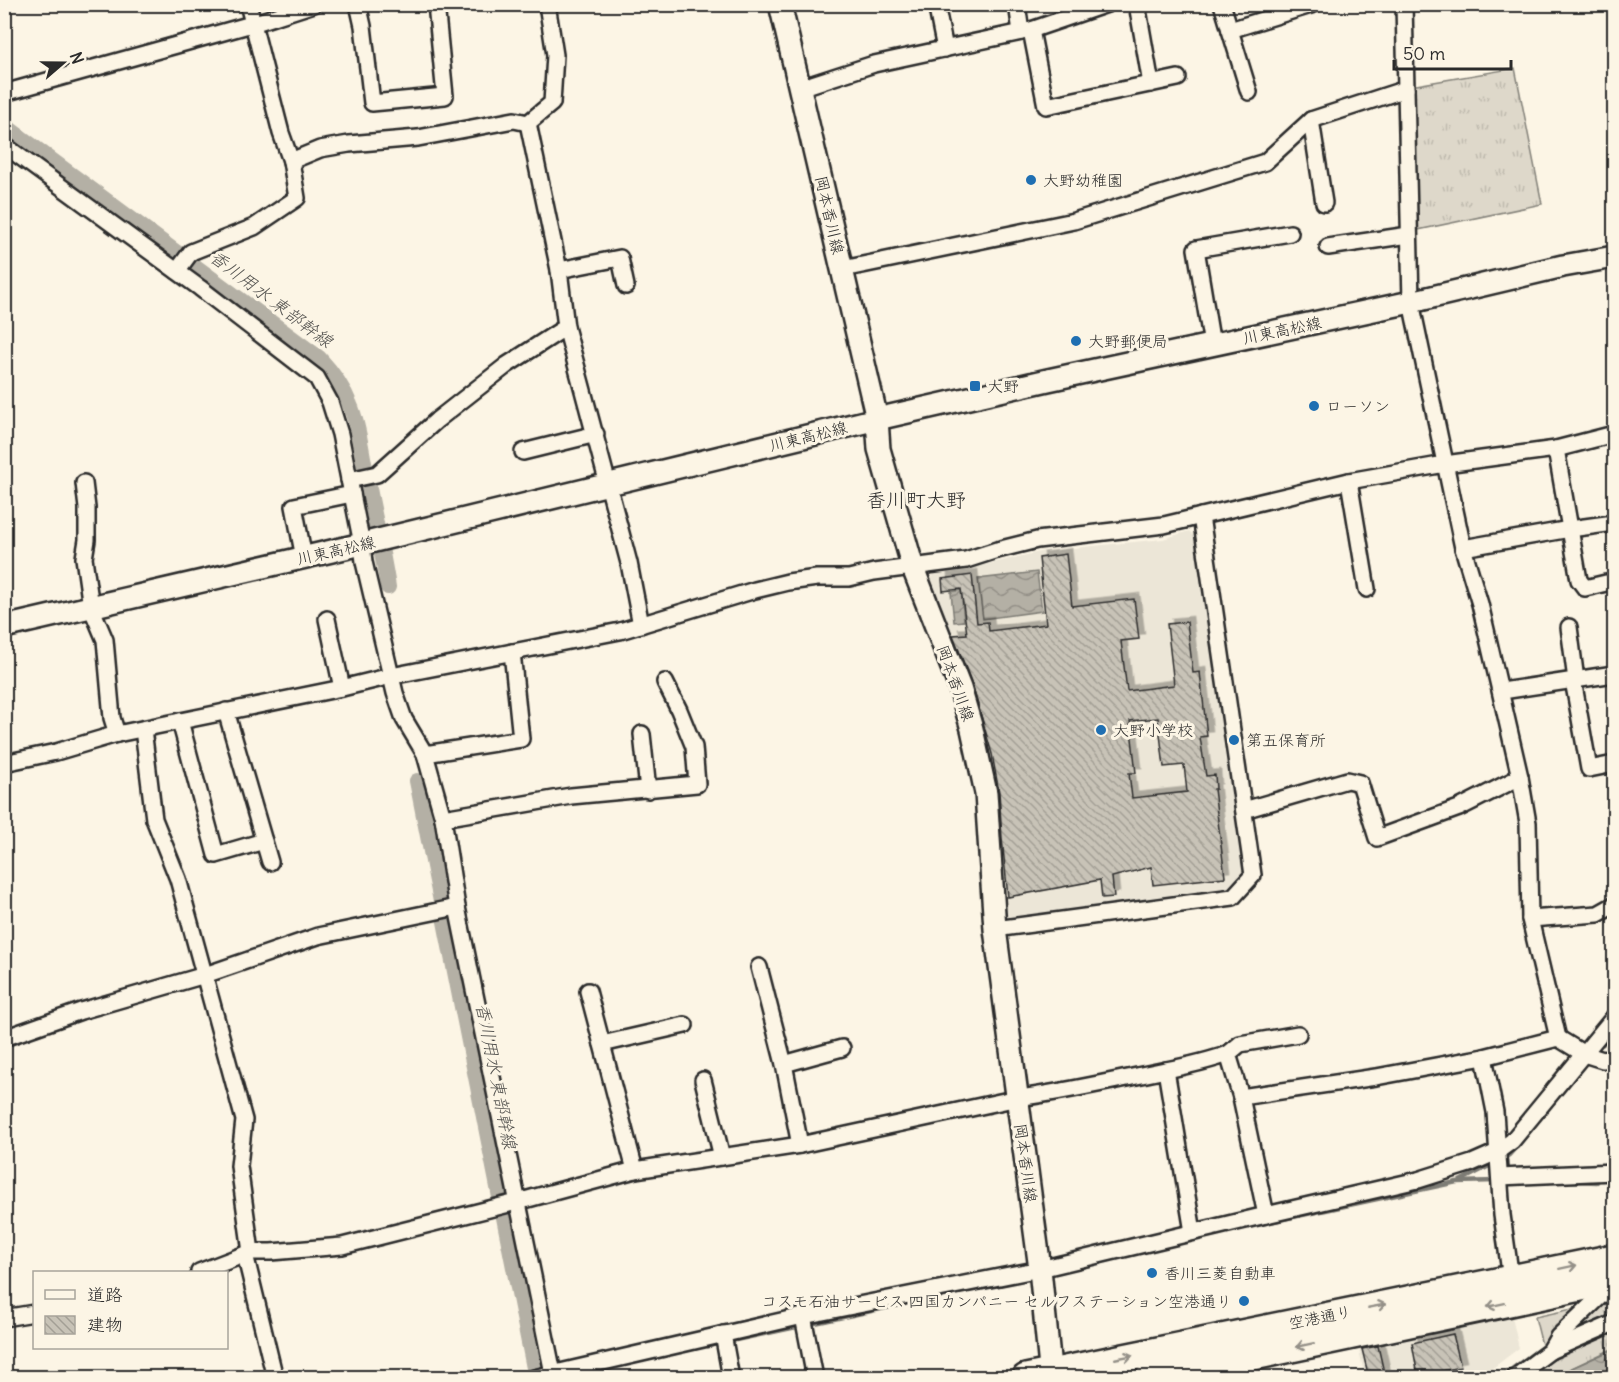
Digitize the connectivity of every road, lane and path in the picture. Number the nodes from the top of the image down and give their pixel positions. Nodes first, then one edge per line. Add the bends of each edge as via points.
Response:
1 (248, 4) edge
2 (314, 4) edge
3 (358, 4) edge
4 (436, 4) edge
5 (547, 4) edge
6 (780, 4) edge
7 (936, 4) edge
8 (1017, 4) edge
9 (1107, 4) edge
10 (1137, 4) edge
11 (1222, 4) edge
12 (1314, 4) edge
13 (1404, 4) edge
14 (252, 24) junction
15 (1230, 30) junction
16 (1026, 31) junction
17 (945, 48) junction
18 (1178, 78) dead end
19 (1150, 84) junction
20 (800, 88) junction
21 (1406, 89) junction
22 (1249, 92) dead end
23 (4, 93) edge
24 (1311, 120) junction
25 (528, 123) junction
26 (4, 144) edge
27 (291, 161) junction
28 (1324, 203) dead end
29 (1290, 233) dead end
30 (1409, 235) junction
31 (1328, 246) dead end
32 (1614, 257) edge
33 (843, 269) junction
34 (177, 270) junction
35 (559, 270) junction
36 (626, 286) dead end
37 (1411, 302) junction
38 (566, 327) junction
39 (1212, 345) junction
40 (877, 419) junction
41 (596, 434) junction
42 (1614, 434) edge
43 (1556, 449) junction
44 (523, 452) dead end
45 (1445, 464) junction
46 (1349, 481) junction
47 (84, 483) dead end
48 (351, 484) junction
49 (607, 485) junction
50 (1201, 516) junction
51 (1614, 523) edge
52 (1570, 529) junction
53 (362, 544) junction
54 (1463, 548) junction
55 (304, 558) junction
56 (913, 568) junction
57 (1606, 583) dead end
58 (1367, 589) dead end
59 (92, 607) junction
60 (327, 619) dead end
61 (641, 625) junction
62 (4, 627) edge
63 (1569, 627) dead end
64 (512, 652) junction
65 (1614, 674) edge
66 (391, 676) junction
67 (1575, 680) junction
68 (665, 682) dead end
69 (342, 688) junction
70 (1502, 692) junction
71 (226, 711) junction
72 (180, 721) junction
73 (143, 729) junction
74 (117, 734) junction
75 (642, 734) dead end
76 (425, 754) junction
77 (4, 763) edge
78 (1614, 764) edge
79 (1520, 777) junction
80 (648, 790) junction
81 (1244, 810) junction
82 (442, 818) junction
83 (264, 841) junction
84 (270, 862) dead end
85 (1614, 905) edge
86 (458, 908) junction
87 (1530, 919) junction
88 (995, 928) junction
89 (759, 967) dead end
90 (205, 975) junction
91 (588, 991) dead end
92 (1614, 1017) edge
93 (685, 1025) dead end
94 (1298, 1034) dead end
95 (4, 1038) edge
96 (1558, 1038) junction
97 (602, 1044) junction
98 (842, 1048) dead end
99 (1228, 1054) junction
100 (1584, 1054) junction
101 (1484, 1057) junction
102 (1614, 1058) edge
103 (784, 1064) junction
104 (1166, 1070) junction
105 (703, 1080) dead end
106 (1241, 1097) junction
107 (1018, 1098) junction
108 (801, 1145) junction
109 (1497, 1152) junction
110 (722, 1157) junction
111 (635, 1170) junction
112 (1614, 1172) edge
113 (1500, 1177) junction
114 (517, 1202) junction
115 (1266, 1215) junction
116 (1193, 1232) junction
117 (248, 1253) junction
118 (1614, 1258) edge
119 (1040, 1269) junction
120 (202, 1271) edge
121 (1510, 1279) junction
122 (1614, 1282) edge
123 (33, 1312) edge
124 (803, 1317) junction
125 (4, 1318) edge
126 (1614, 1323) edge
127 (723, 1335) junction
128 (1550, 1351) junction
129 (554, 1376) edge
130 (1042, 1376) edge
131 (275, 1377) edge
132 (534, 1377) edge
133 (731, 1377) edge
134 (815, 1377) edge
135 (1149, 1377) edge
136 (1514, 1377) edge

1 - 14 street
2 - 14 street
3 - 4 street via 372,103 445,96
5 - 25 street via 555,55 552,104
6 - 20 main road, 岡本香川線
7 - 17 street
8 - 16 street
9 - 16 street
10 - 19 street
11 - 15 street
12 - 15 street
13 - 21 street
14 - 23 street
14 - 27 street
15 - 22 street
16 - 17 street
16 - 19 street via 1046,106
17 - 20 street via 874,64
18 - 19 street
20 - 33 main road, 岡本香川線
21 - 24 street
21 - 30 street
24 - 28 street
24 - 33 street via 1265,162 1074,221
25 - 27 street via 514,120 418,138 349,144 320,149
25 - 35 street
26 - 34 street
27 - 34 street via 297,198 254,227 191,252
29 - 39 street via 1196,249
30 - 31 street
30 - 37 street
32 - 37 main road, 川東高松線
33 - 40 main road, 岡本香川線
34 - 48 street via 317,378 330,402
35 - 36 street via 620,258
35 - 38 street
37 - 39 main road, 川東高松線
37 - 45 street
38 - 41 street
38 - 48 street via 507,364 377,474
39 - 40 main road, 川東高松線
40 - 49 main road, 川東高松線
40 - 56 main road, 岡本香川線 via 879,449
41 - 44 street
41 - 49 street
42 - 43 street
43 - 45 street
43 - 52 street
45 - 46 street
45 - 54 street
46 - 50 street
46 - 58 street
47 - 59 street via 84,558
48 - 53 street
48 - 55 street via 294,506
49 - 53 main road, 川東高松線
49 - 61 street
50 - 56 street via 1155,526 1037,540 966,560
50 - 81 street
51 - 52 street
52 - 54 street
52 - 57 street via 1579,580 1585,588
53 - 55 main road, 川東高松線
53 - 66 street
54 - 70 street
55 - 59 main road, 川東高松線
56 - 61 street via 788,582
56 - 88 main road, 岡本香川線 via 972,729 986,794
59 - 62 main road, 川東高松線
59 - 74 street via 105,640
60 - 69 street
61 - 64 street
63 - 67 street
64 - 66 street
64 - 76 street via 521,739
65 - 67 street
66 - 69 street
66 - 76 street via 404,719
67 - 70 street
67 - 78 street via 1590,769
68 - 80 street via 694,747 697,784
69 - 71 street
70 - 79 street
71 - 72 street
71 - 83 street
72 - 73 street
72 - 83 street via 216,855
73 - 74 street
73 - 90 street via 154,819 178,879
74 - 77 street
75 - 80 street
76 - 82 street
79 - 81 street via 1459,808 1377,838 1360,783 1347,780
79 - 87 street via 1528,823
80 - 82 street via 571,796
81 - 88 street via 1253,875 1233,897
82 - 86 street
83 - 84 street
85 - 87 street via 1598,914
86 - 90 street via 318,936
86 - 114 street
87 - 96 street
88 - 107 main road, 岡本香川線
89 - 103 street
90 - 95 street
90 - 117 street via 244,1120 239,1166
91 - 97 street
92 - 100 street
93 - 97 street
94 - 99 street via 1240,1044
96 - 100 street
96 - 101 street
97 - 111 street
98 - 103 street
99 - 104 street
99 - 106 street
100 - 102 street via 1603,1060
100 - 109 street via 1512,1141
101 - 106 street
101 - 109 street via 1495,1112
103 - 108 street
104 - 107 street
104 - 116 street
105 - 110 street
106 - 115 street
107 - 108 street
107 - 119 main road, 岡本香川線
108 - 110 street
109 - 113 street
109 - 115 street via 1418,1180
110 - 111 street
111 - 114 street
112 - 113 street
113 - 121 street
114 - 117 street via 342,1246
114 - 129 street
115 - 116 street
116 - 119 street
117 - 120 street
117 - 131 street
121 -> 118 highway, 空港通り
119 - 124 street
119 - 130 main road, 岡本香川線
130 -> 121 highway, 空港通り
122 - 128 street via 1558,1337
122 -> 135 highway, 空港通り
123 - 125 street
124 - 127 street
124 - 134 street
126 - 128 street
127 - 129 street
127 - 133 street
128 - 136 street
129 - 132 street

